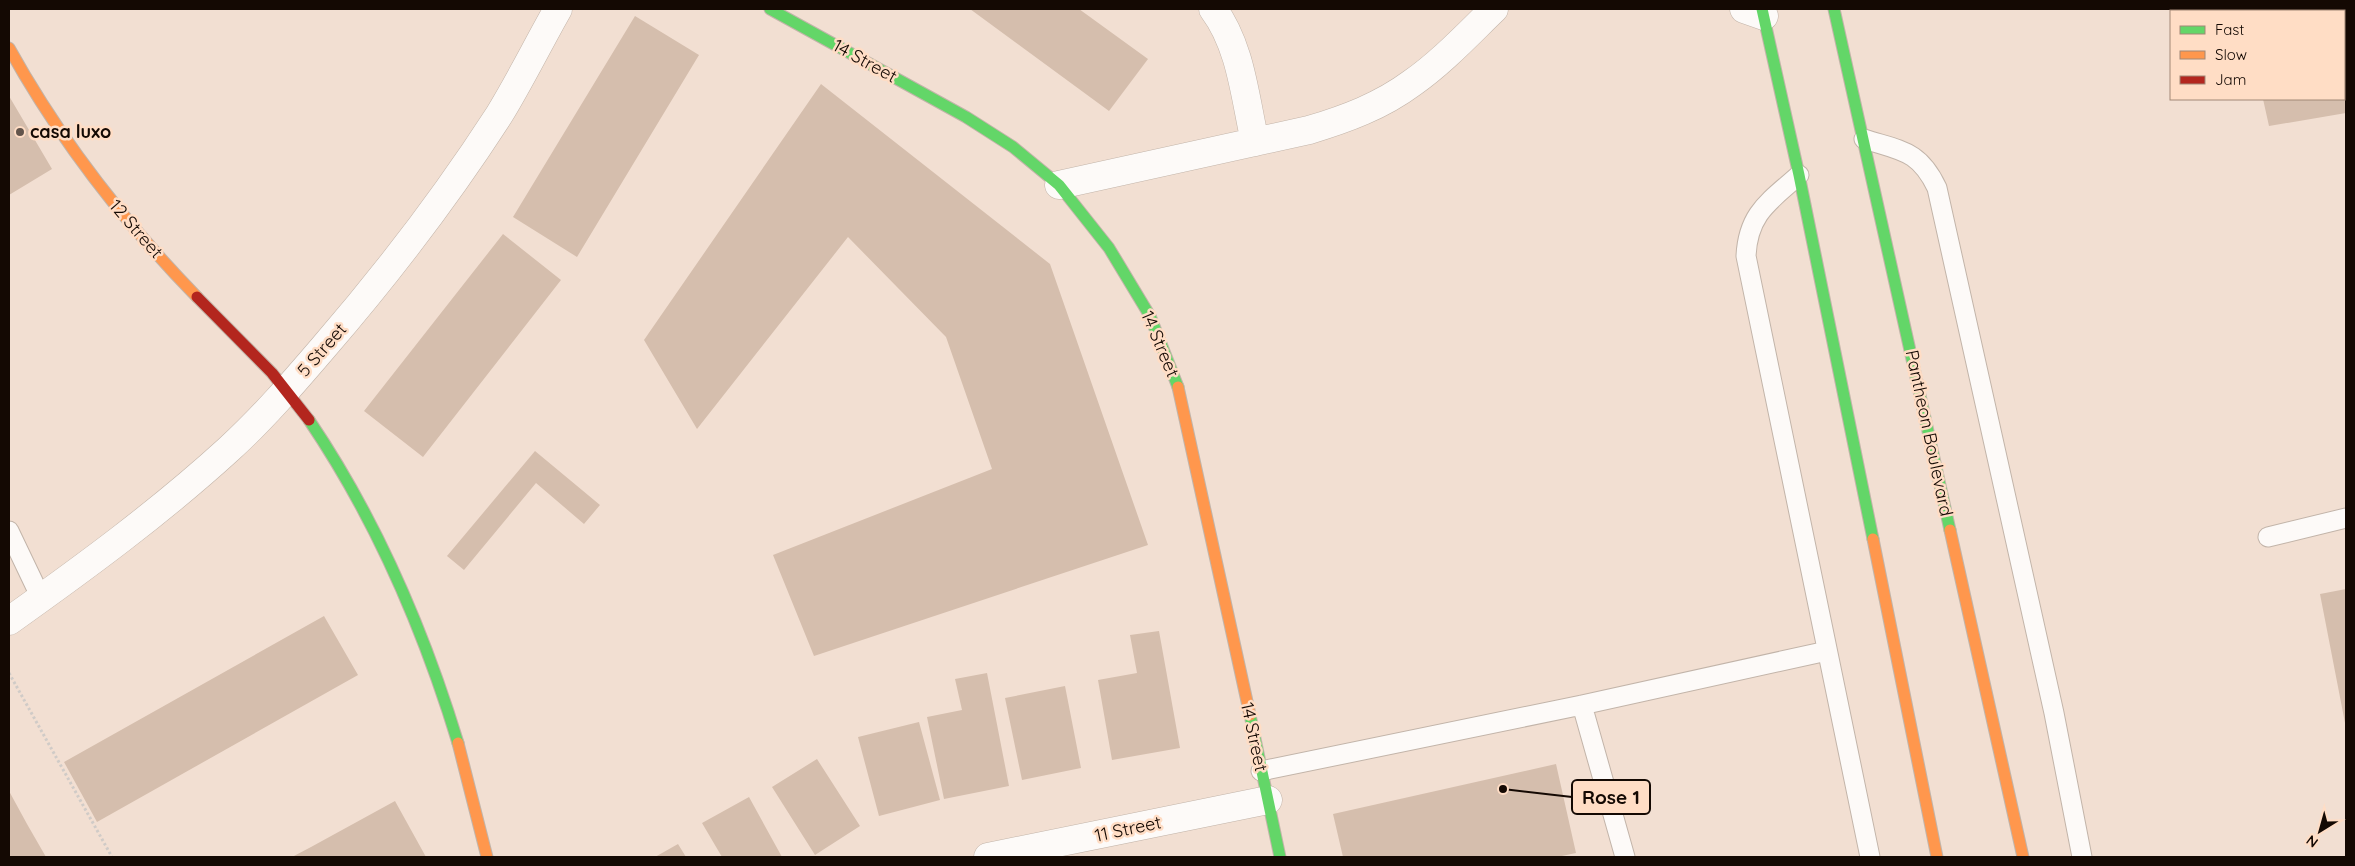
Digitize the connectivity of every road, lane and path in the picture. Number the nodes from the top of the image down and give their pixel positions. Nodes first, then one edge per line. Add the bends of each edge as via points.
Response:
1 (558, 9) edge
2 (770, 9) edge
3 (1213, 9) edge
4 (1494, 9) edge
5 (1834, 9) edge
6 (1756, 11) edge
7 (9, 48) edge
8 (1864, 139) junction
9 (1255, 142) junction
10 (1799, 175) junction
11 (1059, 185) junction
12 (287, 390) junction
13 (2346, 518) edge
14 (9, 531) edge
15 (2268, 536) dead end
16 (41, 598) junction
17 (9, 621) edge
18 (1827, 651) junction
19 (9, 673) edge
20 (1582, 705) junction
21 (1261, 771) junction
22 (1268, 800) junction
23 (112, 857) edge
24 (487, 857) edge
25 (988, 857) edge
26 (1280, 857) edge
27 (1625, 857) edge
28 (1870, 857) edge
29 (1936, 857) edge
30 (2023, 857) edge
31 (2082, 857) edge

1 - 12 street, 5 Street via 499,113 433,214
2 - 11 street, 14 Street via 966,117 1013,147
3 - 9 street via 1229,34 1235,51
4 - 9 street via 1413,83 1380,103 1346,119
5 - 8 street, Pantheon Boulevard
6 - 10 street
7 - 12 street, 12 Street via 64,137 112,203
8 - 30 street, Pantheon Boulevard
8 - 31 lane via 1914,156 1928,170 1937,188 2054,713
9 - 11 street
10 - 18 lane via 1753,220 1746,256
10 - 29 street
11 - 21 street, 14 Street via 1109,248 1150,316 1179,390
12 - 16 street, 5 Street via 170,501
12 - 24 street, 12 Street via 363,507 396,574 444,696
13 - 15 lane
14 - 16 lane
16 - 17 street, 5 Street
18 - 20 lane
18 - 28 lane
19 - 23 path
20 - 21 lane
20 - 27 lane
21 - 22 street, 14 Street
22 - 25 street, 11 Street
22 - 26 street, 14 Street

